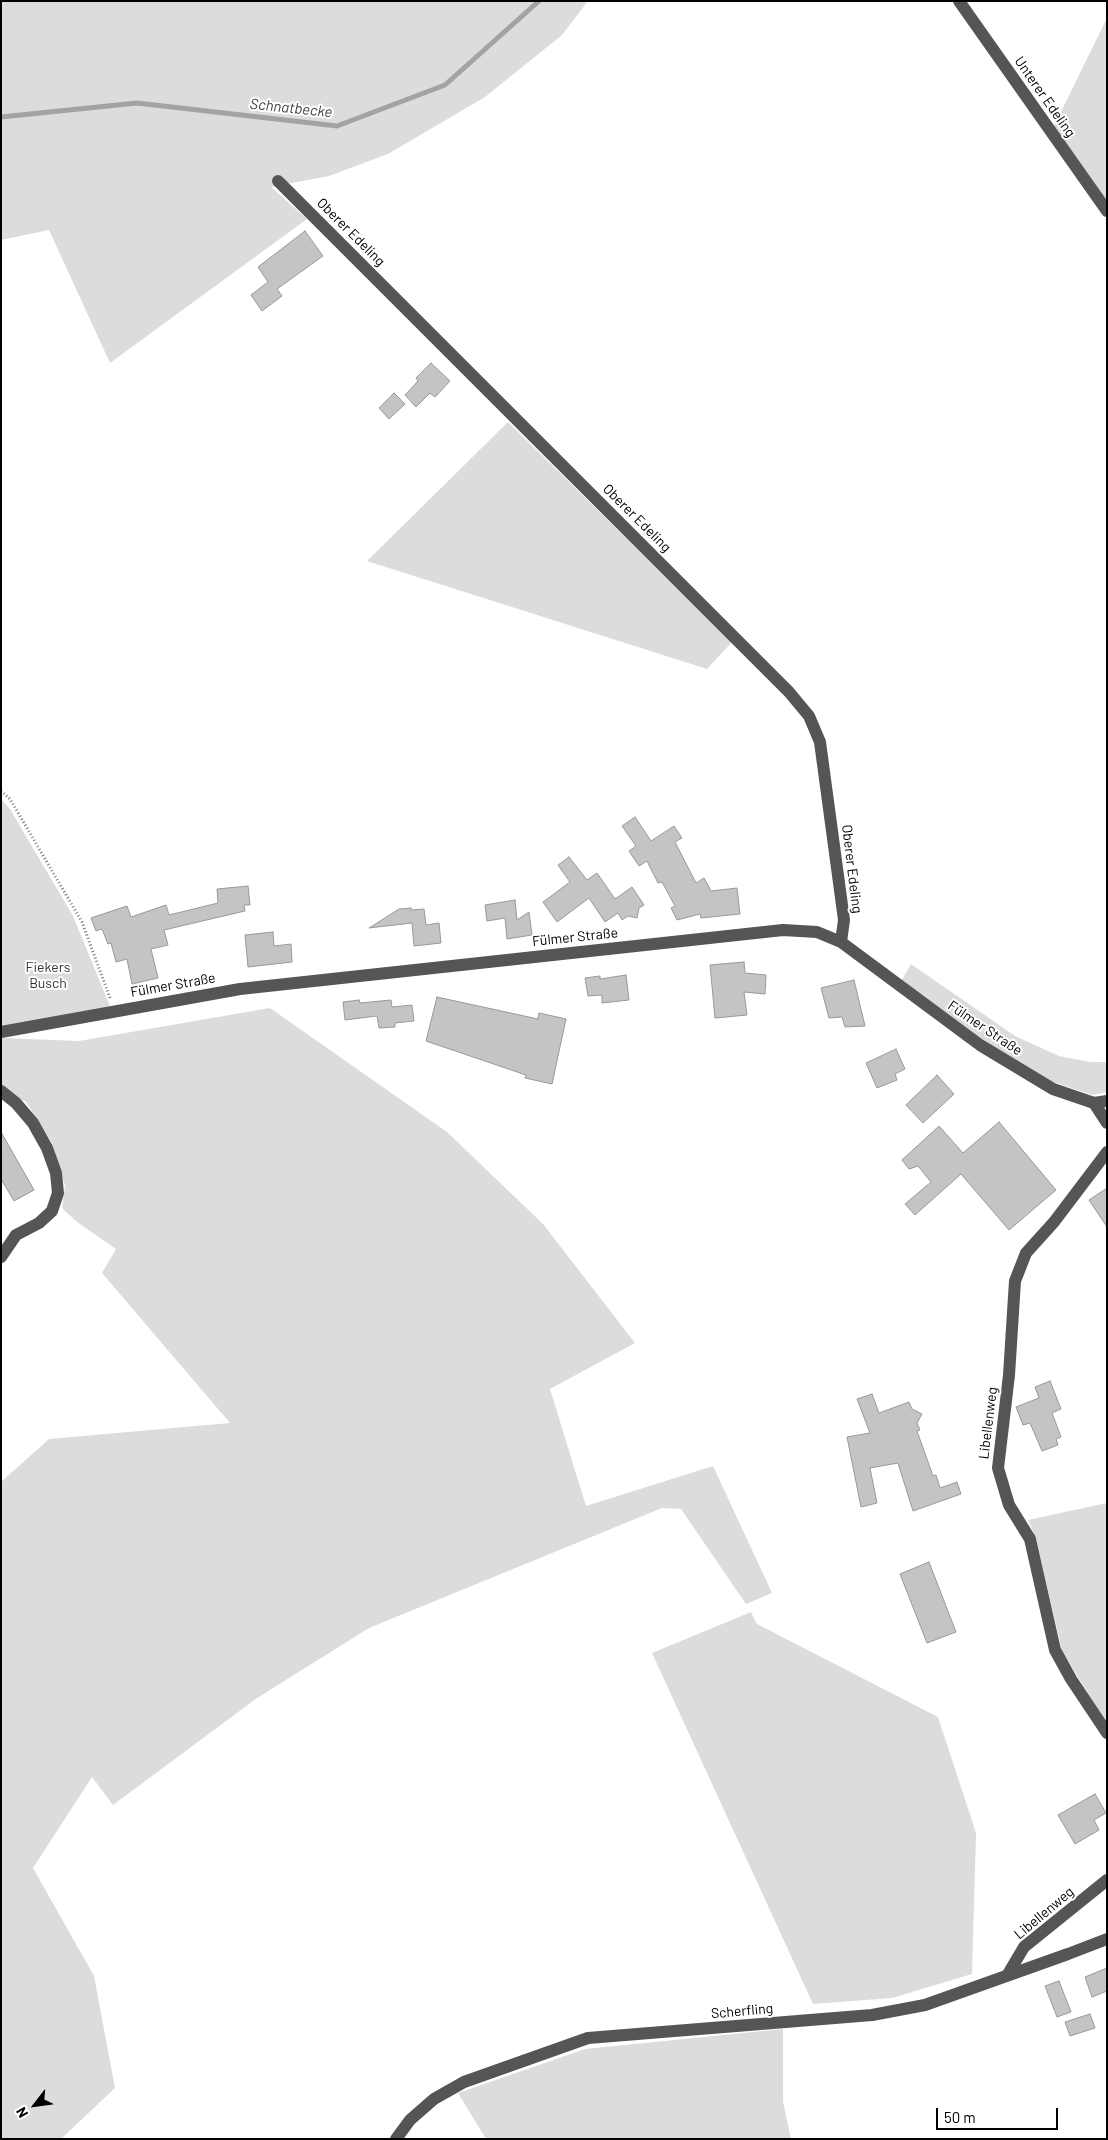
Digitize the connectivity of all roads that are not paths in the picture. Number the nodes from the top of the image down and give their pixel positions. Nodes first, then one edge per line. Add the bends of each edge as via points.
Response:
1 (958, 1) edge
2 (278, 181) dead end
3 (1107, 211) edge
4 (841, 942) junction
5 (1, 1032) edge
6 (1, 1091) edge
7 (1101, 1102) edge
8 (1107, 1123) edge
9 (1107, 1152) edge
10 (1, 1257) edge
11 (1107, 1733) edge
12 (1107, 1880) edge
13 (1107, 1939) edge
14 (1008, 1974) junction
15 (396, 2139) edge

1 - 3 street, Unterer Edeling
2 - 4 street, Oberer Edeling via 789,692 809,716 820,742 844,920
4 - 5 street, Fülmer Straße via 817,932 783,930 240,989
4 - 7 street, Fülmer Straße via 980,1045 1053,1089
6 - 10 street via 33,1123 47,1148 56,1173 58,1193 52,1211 40,1223 16,1235
7 - 8 street
9 - 11 street, Libellenweg via 1026,1253 1015,1281 1009,1376 998,1468 1009,1505 1030,1539 1055,1650
12 - 14 street, Libellenweg via 1024,1947
13 - 14 street, Scherfling
14 - 15 street, Scherfling via 924,2005 872,2015 588,2038 464,2082 434,2099 410,2120

